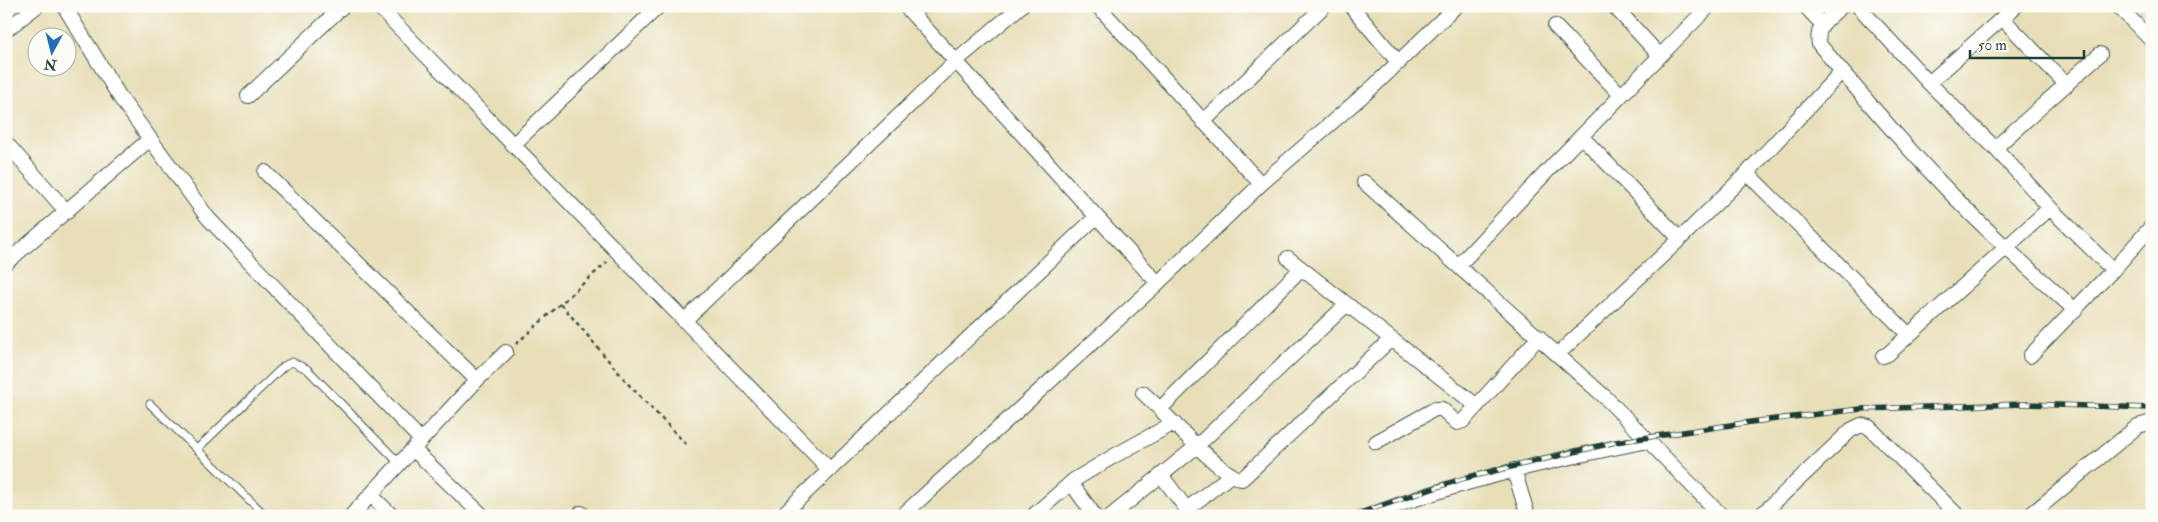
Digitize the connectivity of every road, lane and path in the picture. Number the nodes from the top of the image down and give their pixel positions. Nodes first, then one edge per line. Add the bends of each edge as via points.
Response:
1 (37, 6) edge
2 (64, 6) edge
3 (343, 6) edge
4 (378, 6) edge
5 (660, 6) edge
6 (905, 6) edge
7 (1021, 6) edge
8 (1324, 6) edge
9 (1351, 6) edge
10 (1456, 6) edge
11 (1614, 6) edge
12 (1709, 6) edge
13 (1805, 6) edge
14 (1842, 6) edge
15 (1858, 6) edge
16 (2016, 6) edge
17 (2118, 6) edge
18 (1106, 9) edge
19 (2003, 19) junction
20 (1822, 24) junction
21 (1555, 26) dead end
22 (6, 30) edge
23 (2152, 41) edge
24 (2100, 54) dead end
25 (1660, 56) junction
26 (956, 61) junction
27 (1399, 63) junction
28 (1842, 71) junction
29 (1929, 83) junction
30 (2067, 85) junction
31 (1622, 95) junction
32 (248, 96) dead end
33 (1203, 122) junction
34 (1581, 136) junction
35 (150, 139) junction
36 (513, 145) junction
37 (7, 146) edge
38 (1994, 148) junction
39 (265, 172) dead end
40 (1747, 172) junction
41 (1364, 182) dead end
42 (1261, 184) junction
43 (2050, 208) junction
44 (68, 212) junction
45 (1096, 217) junction
46 (2152, 226) edge
47 (1680, 239) junction
48 (2007, 248) junction
49 (618, 253) junction
50 (1288, 258) dead end
51 (6, 263) edge
52 (1459, 265) junction
53 (1302, 269) junction
54 (2113, 270) junction
55 (1158, 283) junction
56 (561, 304) junction
57 (1346, 305) junction
58 (2075, 310) junction
59 (684, 321) junction
60 (1910, 335) junction
61 (1539, 338) junction
62 (1390, 340) junction
63 (506, 352) joint
64 (1558, 354) junction
65 (1883, 356) dead end
66 (2030, 356) dead end
67 (477, 380) junction
68 (1143, 393) dead end
69 (150, 404) dead end
70 (1477, 406) junction
71 (1161, 408) junction
72 (1174, 422) junction
73 (2152, 422) edge
74 (1648, 441) junction
75 (1376, 442) dead end
76 (417, 445) junction
77 (687, 445) dead end
78 (1197, 446) junction
79 (197, 449) junction
80 (400, 464) junction
81 (830, 470) junction
82 (1514, 470) junction
83 (1161, 475) junction
84 (1231, 475) junction
85 (1071, 483) junction
86 (371, 495) junction
87 (1189, 512) edge
88 (904, 514) dead end
89 (1035, 514) dead end
90 (266, 516) edge
91 (351, 516) edge
92 (392, 516) edge
93 (483, 516) edge
94 (781, 516) edge
95 (1095, 516) edge
96 (1111, 516) edge
97 (1368, 516) edge
98 (1528, 516) edge
99 (1722, 516) edge
100 (1760, 516) edge
101 (1958, 516) edge
102 (2029, 516) edge

1 - 22 street
2 - 35 street via 121,99
3 - 32 street
4 - 36 street
5 - 36 street
6 - 26 street
7 - 26 street
8 - 33 street
9 - 27 street
10 - 27 street
11 - 25 street
12 - 25 street
13 - 20 street
14 - 20 street
15 - 29 street
16 - 19 street
17 - 23 street
18 - 33 street
19 - 29 street
19 - 30 street
20 - 28 street via 1818,30 1819,44
21 - 31 street
24 - 30 street
25 - 31 street
26 - 45 street
26 - 59 street
27 - 42 street
28 - 40 street
28 - 48 street via 1874,110
29 - 38 street
30 - 38 street
31 - 34 street
33 - 42 street
34 - 47 street
34 - 52 street
35 - 44 street
35 - 76 street via 208,218
36 - 49 street
37 - 44 street
38 - 43 street
39 - 67 street
40 - 47 street
40 - 60 street
41 - 52 street
42 - 55 street
43 - 48 street
43 - 54 street
44 - 51 street
45 - 55 street
45 - 81 street
46 - 54 street
47 - 64 street
48 - 58 street
48 - 60 street
49 - 56 path
49 - 59 street
50 - 53 street
52 - 61 street
53 - 57 street
53 - 71 street
54 - 58 street
55 - 88 street
56 - 63 path
56 - 77 path via 630,386
57 - 62 street
57 - 78 street
58 - 66 street
59 - 81 street
60 - 65 street
61 - 64 street
61 - 70 street
62 - 70 street
62 - 84 street via 1245,478 1236,479
63 - 67 street
64 - 74 street
67 - 76 street
68 - 71 street
69 - 79 lane
70 - 75 street via 1458,423 1442,409 1434,409
71 - 72 street
72 - 78 street
72 - 85 street
73 - 102 street via 2138,426
74 - 82 street
74 - 99 street
76 - 80 street
76 - 93 street
78 - 83 street
78 - 84 street
79 - 80 lane via 292,362 307,369
79 - 90 lane
80 - 86 street
81 - 94 street
82 - 97 street via 1461,484
82 - 98 street
83 - 87 street
83 - 96 street
84 - 87 street
85 - 89 street
85 - 95 street
86 - 91 street
86 - 92 street
100 - 101 street via 1861,425 1868,427

